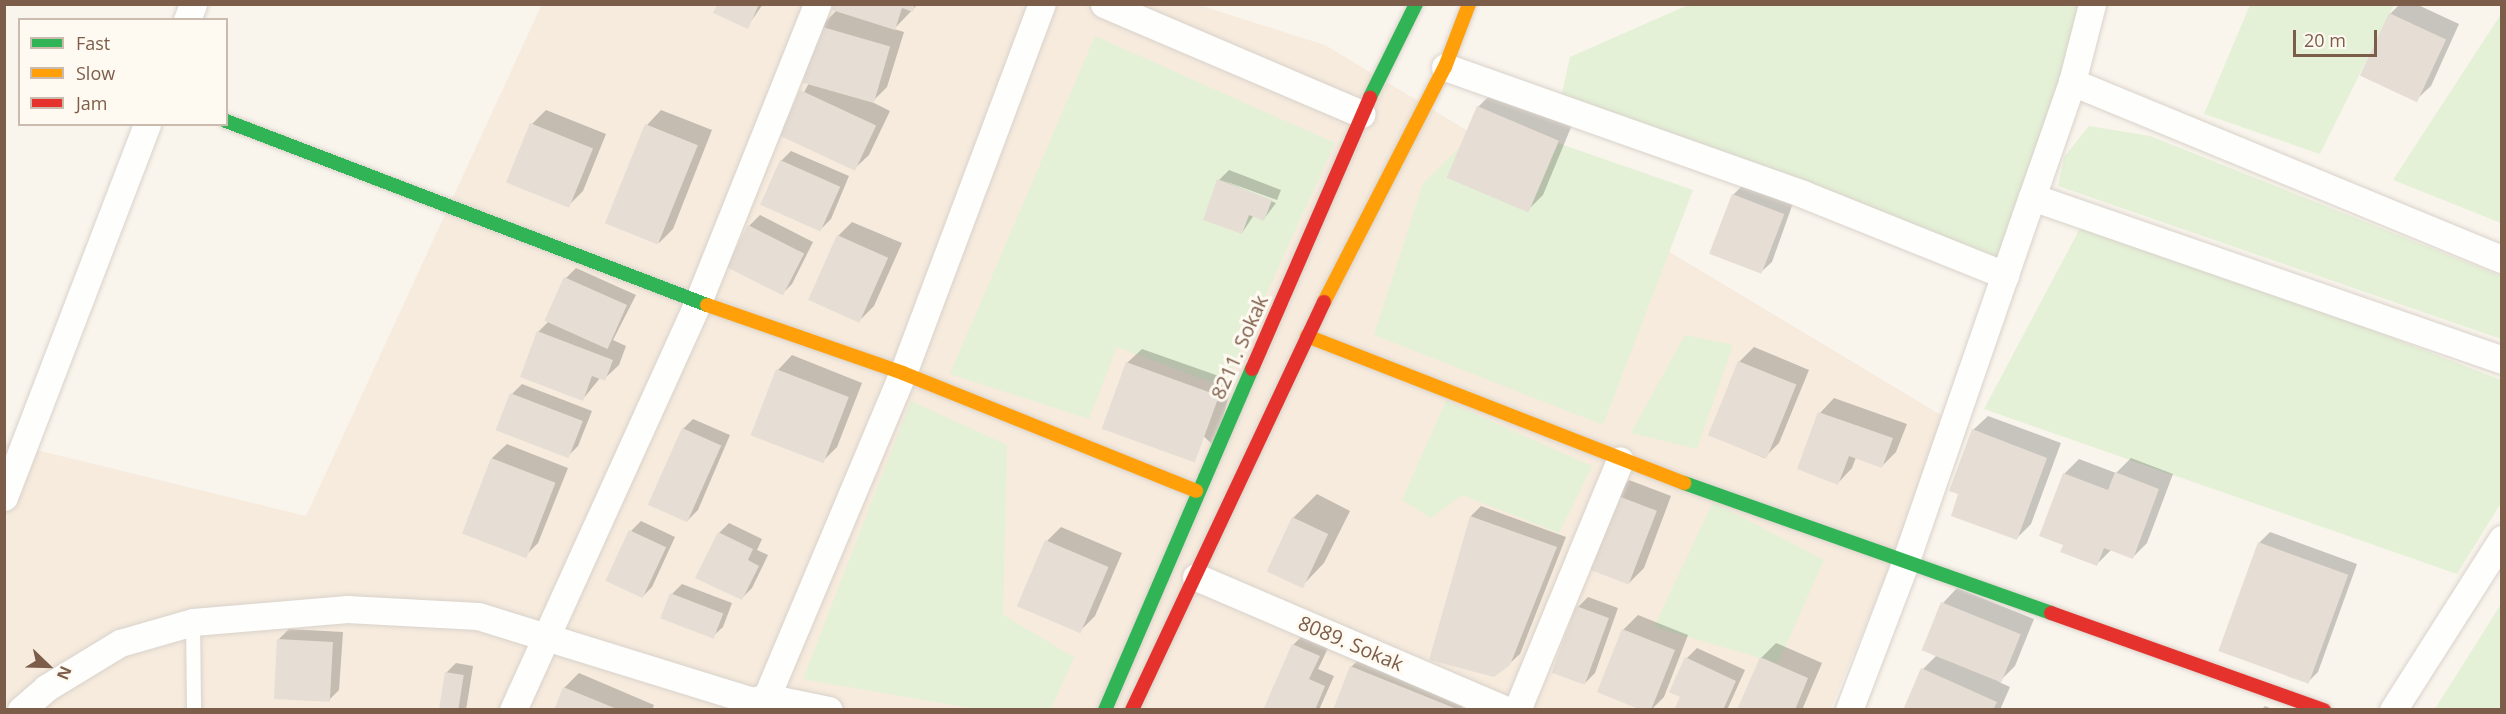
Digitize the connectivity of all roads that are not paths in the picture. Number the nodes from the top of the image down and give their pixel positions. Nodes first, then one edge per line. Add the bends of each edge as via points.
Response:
1 (817, 4) edge
2 (1042, 4) edge
3 (1104, 4) edge
4 (1416, 4) edge
5 (1469, 4) edge
6 (2092, 4) edge
7 (1445, 67) junction
8 (2072, 82) junction
9 (1362, 114) junction
10 (228, 122) edge
11 (146, 126) edge
12 (2032, 197) junction
13 (2502, 259) edge
14 (2005, 275) junction
15 (698, 302) junction
16 (1307, 336) junction
17 (2502, 360) edge
18 (903, 373) junction
19 (1620, 460) junction
20 (1196, 491) junction
21 (4, 497) edge
22 (2502, 539) edge
23 (1905, 563) junction
24 (1196, 577) junction
25 (193, 622) junction
26 (547, 635) junction
27 (763, 703) edge
28 (21, 710) edge
29 (194, 710) edge
30 (513, 710) edge
31 (829, 710) edge
32 (1105, 710) edge
33 (1132, 710) edge
34 (1506, 710) edge
35 (1518, 710) edge
36 (1848, 710) edge
37 (2324, 710) edge
38 (2393, 710) edge

1 - 15 street
2 - 18 street
3 - 9 street
4 - 9 street, 8211. Sokak
5 - 7 street
6 - 8 street
7 - 14 street via 1803,194
7 - 16 street
8 - 12 street
8 - 13 street
9 - 20 street, 8211. Sokak
10 - 15 street
11 - 21 street
12 - 14 street
12 - 17 street
14 - 23 street
15 - 18 street
15 - 26 street
16 - 19 street
16 - 24 street
18 - 20 street
18 - 27 street
19 - 23 street
19 - 35 street
20 - 32 street, 8211. Sokak
22 - 38 street
23 - 36 street
23 - 37 street
24 - 33 street
24 - 34 street, 8089. Sokak
25 - 26 street via 347,609 478,616
25 - 28 street via 120,643 46,688
25 - 29 lane
26 - 27 street
26 - 30 street
27 - 31 street

